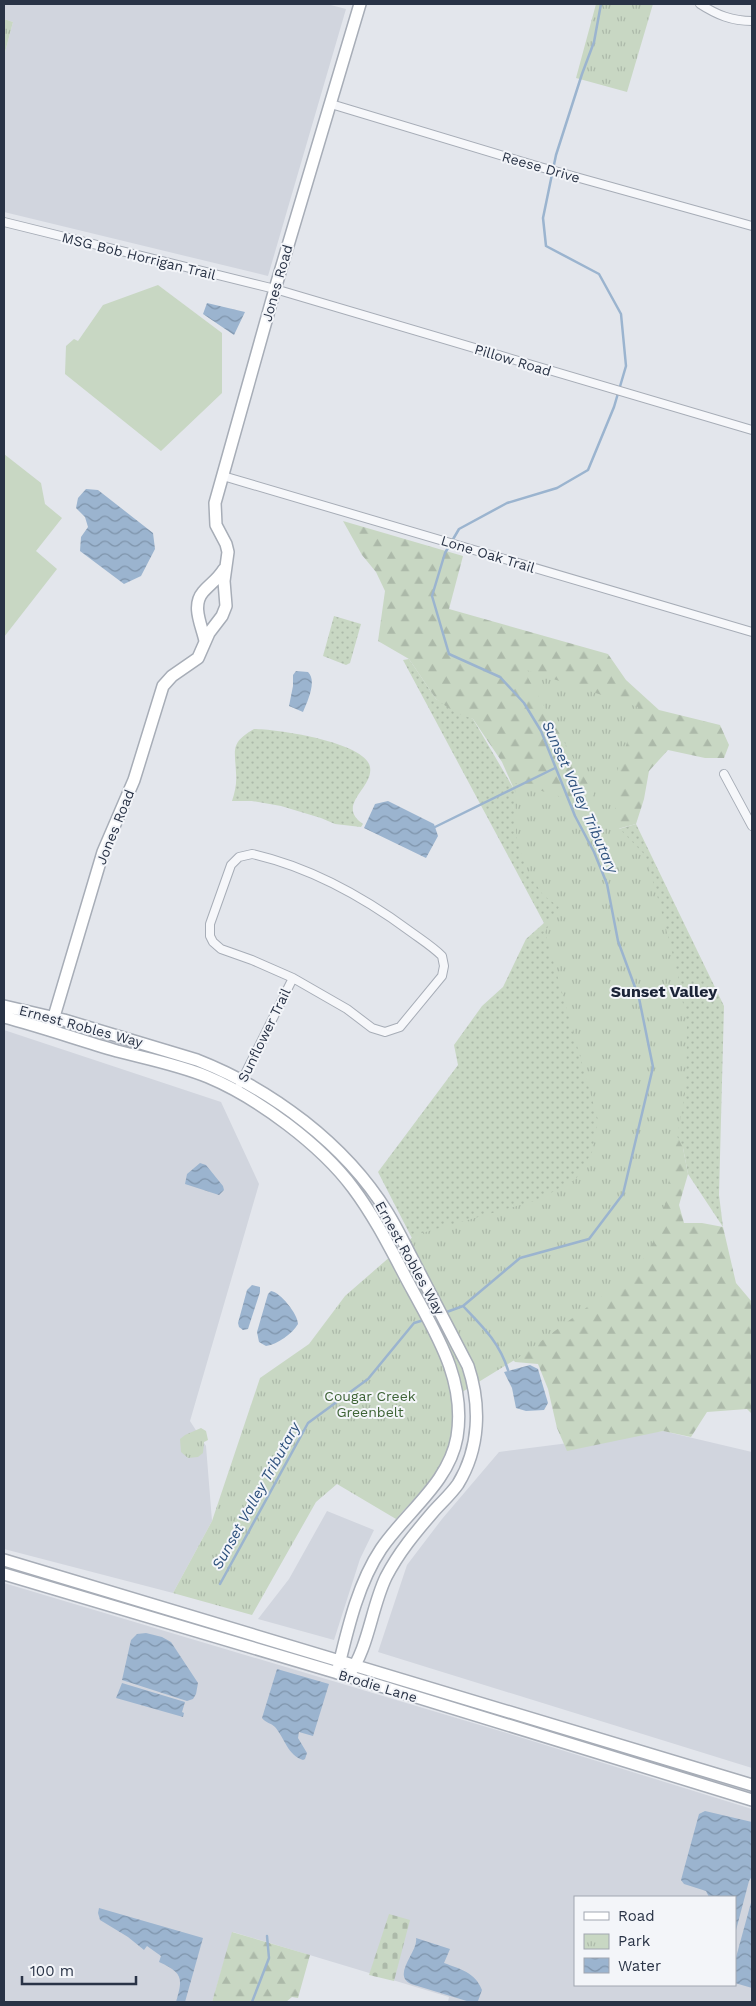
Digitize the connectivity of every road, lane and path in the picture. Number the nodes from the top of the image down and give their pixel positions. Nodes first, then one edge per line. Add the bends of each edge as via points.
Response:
1 (357, 4) edge
2 (700, 4) edge
3 (752, 21) edge
4 (331, 104) junction
5 (4, 222) edge
6 (752, 226) edge
7 (275, 289) junction
8 (752, 430) edge
9 (223, 476) junction
10 (227, 563) junction
11 (752, 632) edge
12 (205, 641) junction
13 (724, 774) dead end
14 (752, 826) edge
15 (293, 978) junction
16 (8, 1012) edge
17 (54, 1018) junction
18 (50, 1030) junction
19 (238, 1087) junction
20 (4, 1560) edge
21 (4, 1574) edge
22 (132, 1612) junction
23 (190, 1616) junction
24 (340, 1661) junction
25 (356, 1666) junction
26 (343, 1675) junction
27 (534, 1733) junction
28 (594, 1738) junction
29 (586, 1749) junction
30 (642, 1752) junction
31 (752, 1785) edge
32 (752, 1800) edge

1 - 4 street, Jones Road
2 - 3 street via 719,16
4 - 6 street, Reese Drive
4 - 7 street, Jones Road
5 - 7 street, MSG Bob Horrigan Trail
7 - 8 street, Pillow Road
7 - 9 street, Jones Road
9 - 10 street, Jones Road via 214,517 226,544
9 - 11 street, Lone Oak Trail
10 - 12 street, Jones Road via 224,580 226,606
10 - 12 street via 198,602
12 - 17 street, Jones Road via 198,658 163,686 134,780 103,852
13 - 14 street
15 - 15 street, Sunflower Trail via 347,1009 372,1028 385,1032 400,1027 406,1021 434,988 444,966 442,956 436,950 353,895 288,866 252,854 239,857 228,870 210,924 210,936 221,949
15 - 19 street, Sunflower Trail
16 - 17 street, Ernest Robles Way
16 - 18 street, Ernest Robles Way
17 - 18 street, Jones Road
17 - 19 street, Ernest Robles Way via 197,1060 214,1067
18 - 19 street, Ernest Robles Way
19 - 24 street, Ernest Robles Way via 301,1135 352,1187 419,1302 447,1355 456,1383 459,1405 457,1439 450,1460 439,1480 376,1557 363,1583
19 - 25 street, Ernest Robles Way via 281,1104 301,1118 350,1165 387,1212 472,1378 477,1409 474,1444 464,1472 457,1485 413,1534 392,1566 378,1596
20 - 23 street, Brodie Lane
21 - 22 street, Brodie Lane
22 - 23 street via 137,1608 172,1617
22 - 26 street, Brodie Lane
23 - 24 street, Brodie Lane
24 - 25 street, Brodie Lane
24 - 26 street, Ernest Robles Way
25 - 26 street, Ernest Robles Way
25 - 28 street, Brodie Lane
26 - 27 street, Brodie Lane
27 - 28 street via 544,1730 582,1740
27 - 29 street, Brodie Lane
28 - 30 street, Brodie Lane
29 - 30 street via 596,1746 629,1754
29 - 32 street, Brodie Lane
30 - 31 street, Brodie Lane

